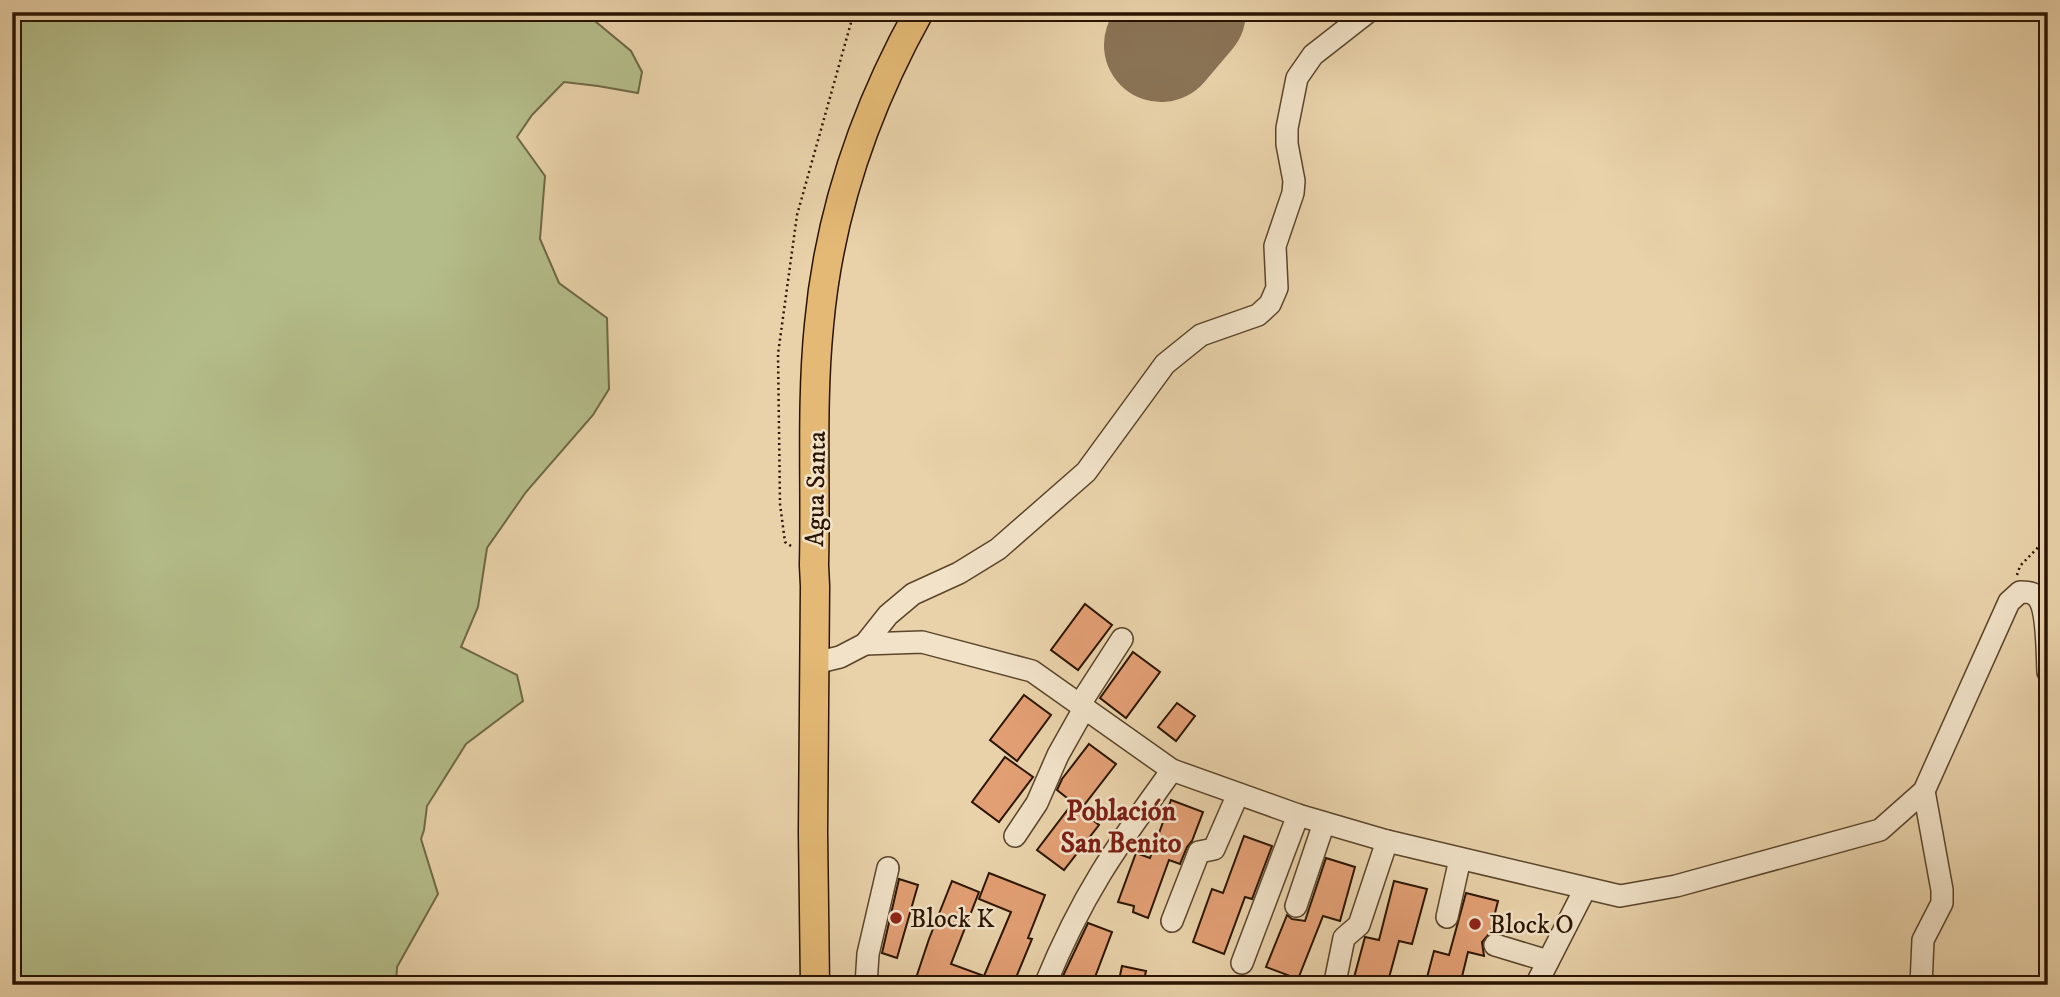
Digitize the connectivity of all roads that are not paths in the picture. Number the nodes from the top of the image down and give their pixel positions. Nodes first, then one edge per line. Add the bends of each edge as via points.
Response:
1 (919, 12) edge
2 (1368, 12) edge
3 (1122, 639) dead end
4 (865, 644) junction
5 (815, 663) junction
6 (2048, 672) edge
7 (1083, 705) junction
8 (1172, 770) junction
9 (1924, 791) junction
10 (1238, 794) junction
11 (1298, 815) junction
12 (1324, 823) junction
13 (1015, 836) dead end
14 (1387, 841) junction
15 (1460, 859) junction
16 (888, 868) dead end
17 (1585, 889) junction
18 (1296, 906) dead end
19 (1447, 917) dead end
20 (1172, 921) dead end
21 (1495, 945) dead end
22 (1548, 961) junction
23 (1242, 964) dead end
24 (1335, 982) dead end
25 (815, 985) edge
26 (866, 985) edge
27 (1045, 985) edge
28 (1536, 985) edge
29 (1921, 985) edge

1 - 5 main road, Agua Santa via 885,77 856,148 824,280 816,384
2 - 4 street via 1313,55 1297,78 1287,128 1293,193 1275,246 1277,288 1269,304 1258,315 1201,335 1165,364 1086,472 998,549 913,594
3 - 7 street
4 - 5 street
4 - 7 street via 922,642 1032,671
5 - 25 main road, Agua Santa
6 - 9 street via 2043,607 2037,596 2020,592 2009,602
7 - 8 street
7 - 13 street via 1037,803
8 - 10 street
8 - 27 street via 1091,889
9 - 17 street via 1880,830 1676,886 1620,896
9 - 29 street via 1942,903 1923,940
10 - 11 street
10 - 20 street via 1214,849 1199,852
11 - 12 street
11 - 23 street
12 - 14 street
12 - 18 street
14 - 15 street
14 - 24 street via 1359,925 1344,938
15 - 17 street
15 - 19 street
16 - 26 street via 868,954
17 - 22 street
21 - 22 street
22 - 28 street

